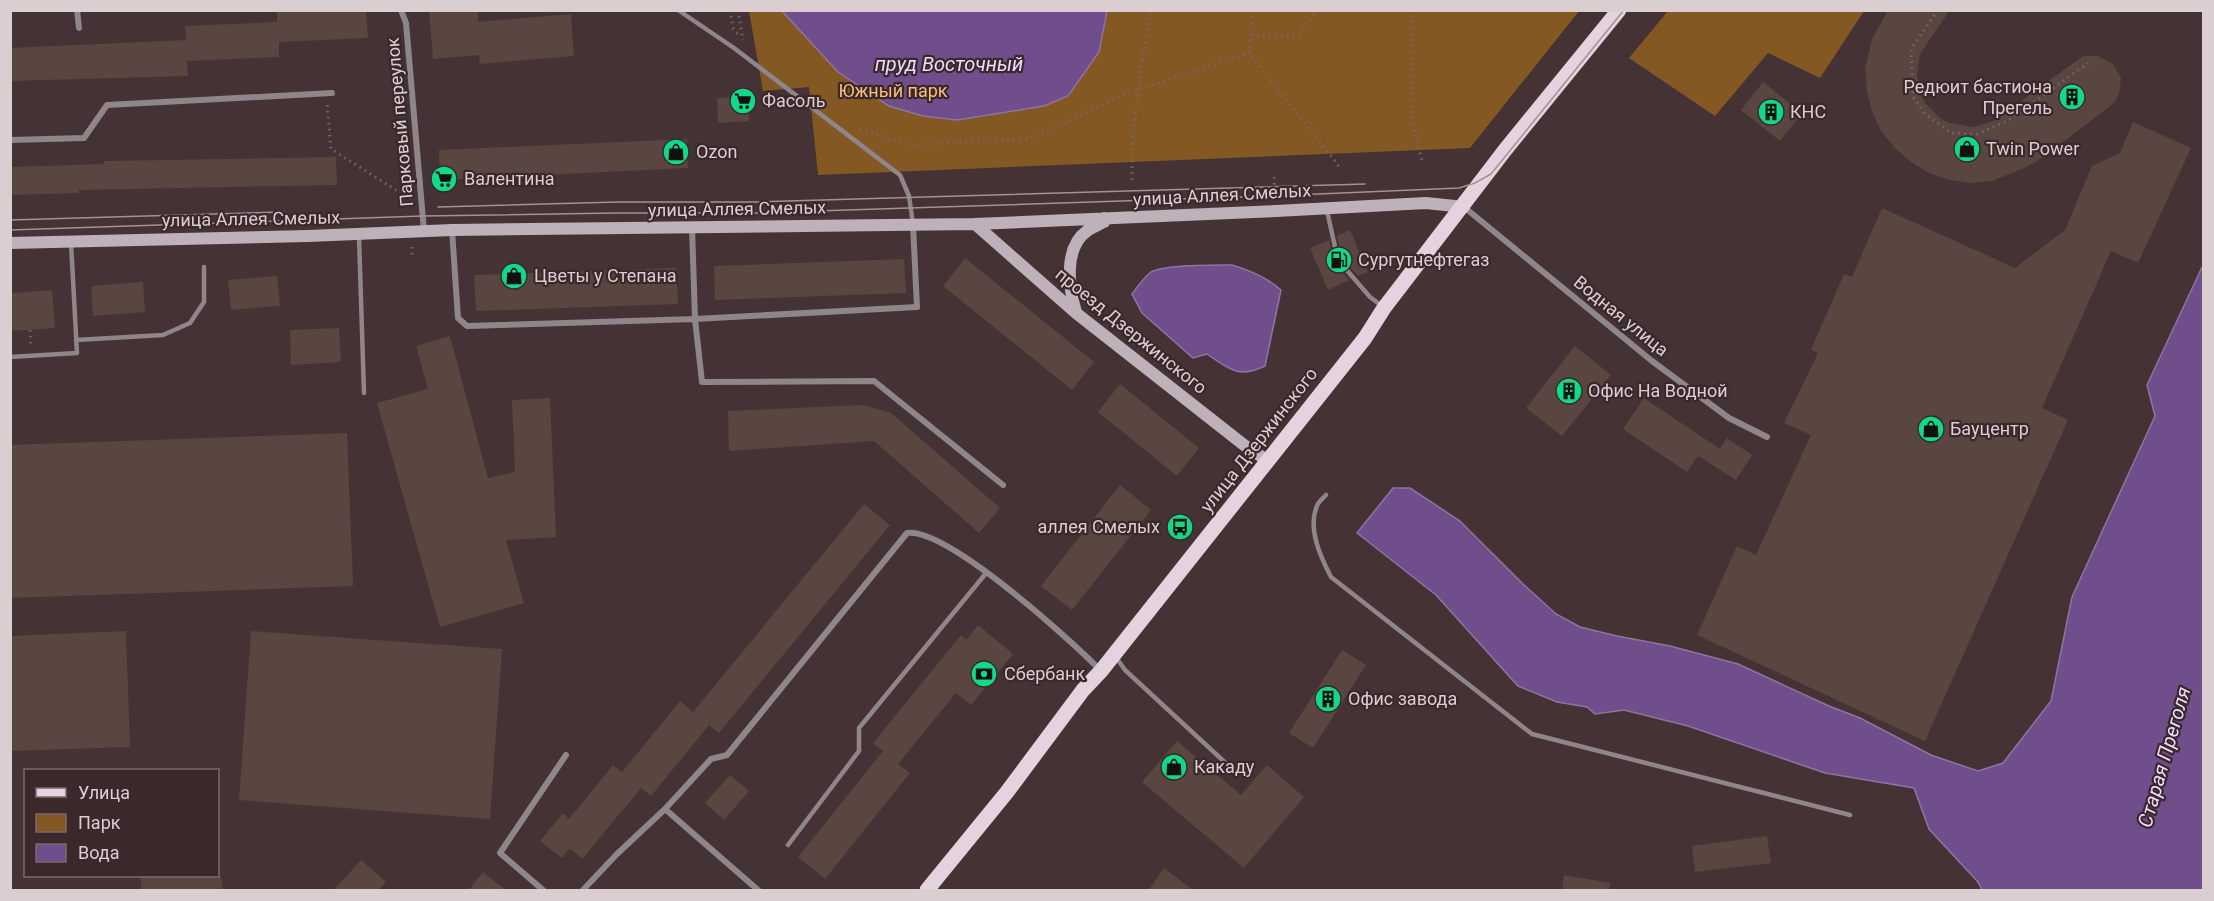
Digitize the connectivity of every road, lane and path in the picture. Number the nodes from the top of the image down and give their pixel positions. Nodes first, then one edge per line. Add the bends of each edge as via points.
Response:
1 (77, 10) edge
2 (400, 10) edge
3 (678, 10) edge
4 (730, 10) edge
5 (738, 10) edge
6 (1151, 10) edge
7 (1253, 10) edge
8 (1316, 10) edge
9 (1415, 10) edge
10 (1619, 10) edge
11 (1938, 10) edge
12 (79, 28) dead end
13 (1251, 35) junction
14 (1250, 53) junction
15 (2088, 63) dead end
16 (1137, 90) junction
17 (329, 93) joint
18 (2022, 111) junction
19 (2029, 119) dead end
20 (858, 129) dead end
21 (10, 140) edge
22 (1422, 161) dead end
23 (1341, 170) dead end
24 (1274, 177) dead end
25 (1132, 180) dead end
26 (399, 192) dead end
27 (1275, 199) dead end
28 (1464, 207) junction
29 (1327, 208) junction
30 (1104, 218) junction
31 (913, 224) junction
32 (975, 224) junction
33 (692, 227) junction
34 (452, 230) junction
35 (424, 231) junction
36 (358, 234) junction
37 (71, 241) junction
38 (10, 243) edge
39 (204, 267) dead end
40 (1384, 308) junction
41 (1076, 313) junction
42 (695, 319) junction
43 (76, 340) junction
44 (10, 357) edge
45 (364, 393) dead end
46 (1767, 436) dead end
47 (1268, 461) junction
48 (1003, 485) dead end
49 (1326, 495) dead end
50 (987, 572) junction
51 (1113, 654) junction
52 (1101, 671) junction
53 (566, 755) dead end
54 (1230, 767) dead end
55 (665, 809) junction
56 (1850, 815) dead end
57 (788, 844) dead end
58 (543, 891) edge
59 (583, 891) edge
60 (758, 891) edge
61 (927, 891) edge

1 - 12 street
2 - 35 street, Парковый переулок via 406,23
3 - 31 lane via 734,48 900,176 909,196
4 - 5 path via 733,28 743,42
6 - 16 path
7 - 13 path
8 - 13 path via 1299,35
9 - 22 path via 1413,126
10 - 28 main road, улица Дзержинского via 1505,150
11 - 18 path via 1911,50 1913,97 1925,114 1951,133 1978,134
13 - 14 path
14 - 16 path
14 - 23 path
15 - 18 path
16 - 20 path via 1029,138 910,145
16 - 25 path via 1131,141
17 - 21 street via 107,105 84,138
17 - 26 path via 331,149
18 - 19 path
24 - 27 path
28 - 29 main road, улица Аллея Смелых via 1426,203
28 - 40 main road, улица Дзержинского
28 - 46 street, Водная улица via 1652,361 1729,418
29 - 30 main road, улица Аллея Смелых
29 - 40 lane via 1338,260
30 - 32 main road, улица Аллея Смелых
30 - 41 main road via 1104,222 1085,232 1072,254 1069,283
31 - 32 main road, улица Аллея Смелых
31 - 33 main road, улица Аллея Смелых
31 - 42 street via 917,307
32 - 41 main road, проезд Дзержинского
33 - 34 main road, улица Аллея Смелых
33 - 42 street
34 - 35 main road, улица Аллея Смелых
34 - 42 street via 458,318 467,326
35 - 36 main road, улица Аллея Смелых
36 - 37 main road, улица Аллея Смелых
36 - 45 lane
37 - 38 main road, улица Аллея Смелых
37 - 43 lane
39 - 43 lane via 204,302 190,323 163,335
40 - 47 main road, улица Дзержинского
41 - 47 main road, проезд Дзержинского
42 - 48 street via 702,382 874,381
43 - 44 lane via 77,353
47 - 51 main road, улица Дзержинского
49 - 56 lane via 1316,507 1314,530 1319,554 1331,577 1532,734
50 - 52 street
50 - 55 street via 930,537 907,533 727,755 711,759
50 - 57 lane via 859,728 859,751
51 - 52 main road, улица Дзержинского
51 - 54 lane via 1125,670
52 - 61 main road, улица Дзержинского
53 - 58 street via 500,853
55 - 59 street
55 - 60 street

